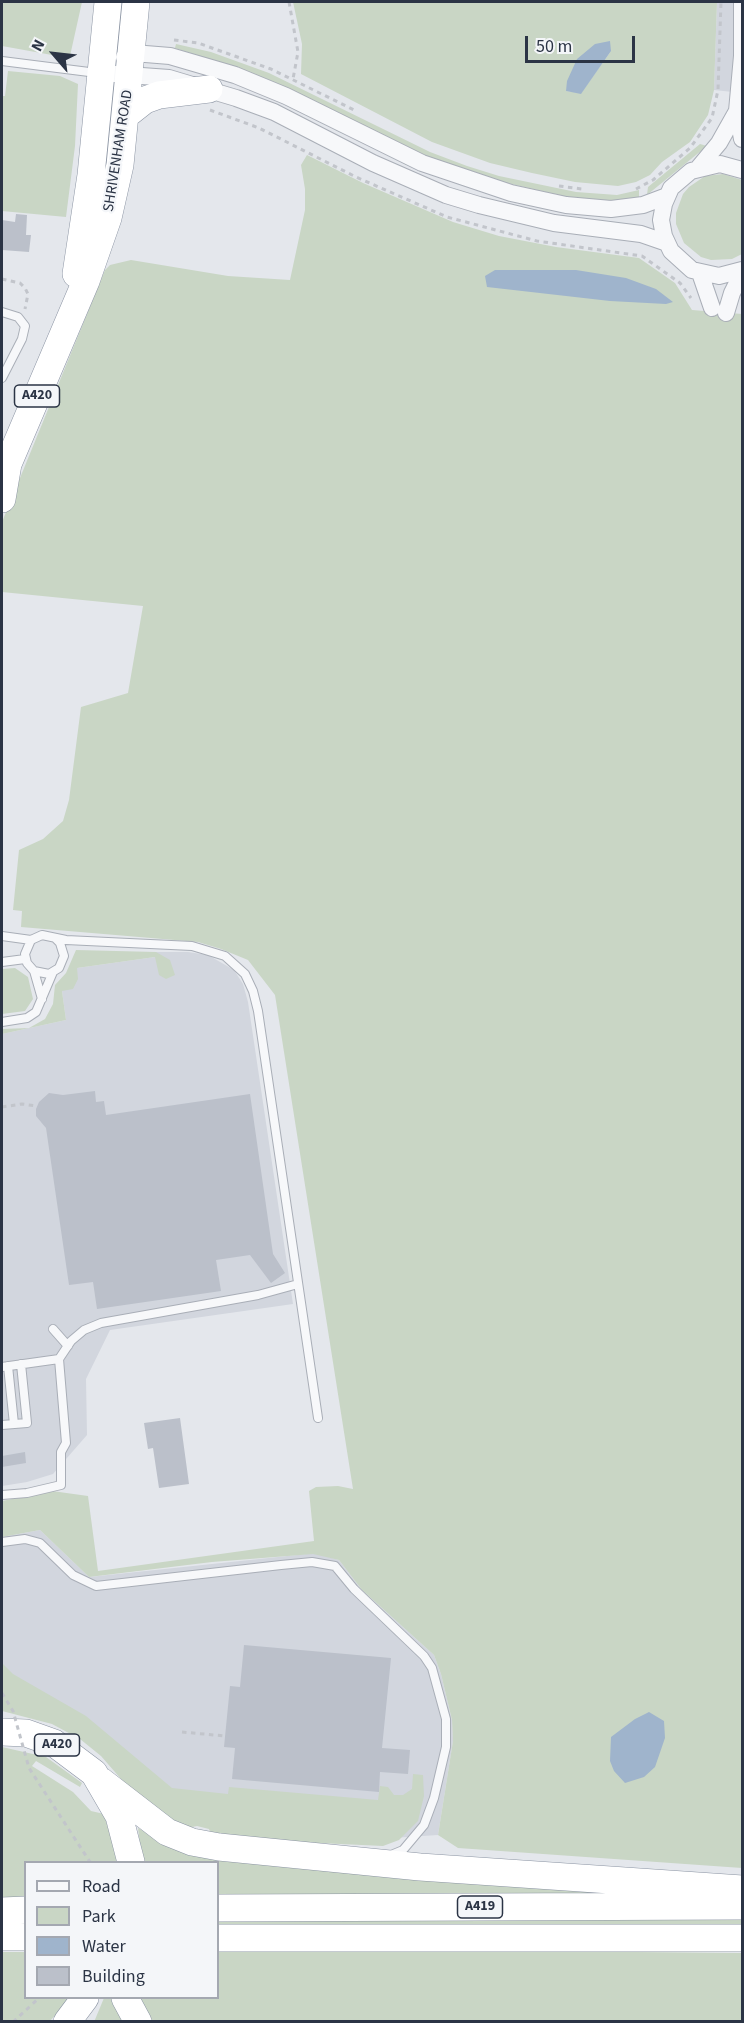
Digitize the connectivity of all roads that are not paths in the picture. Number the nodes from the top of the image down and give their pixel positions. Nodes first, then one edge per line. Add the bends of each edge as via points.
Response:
1 (108, 2) edge
2 (136, 2) edge
3 (742, 2) edge
4 (742, 33) edge
5 (2, 61) edge
6 (132, 64) junction
7 (101, 73) junction
8 (208, 99) junction
9 (737, 111) junction
10 (126, 115) junction
11 (742, 139) edge
12 (699, 167) junction
13 (742, 170) edge
14 (667, 196) junction
15 (667, 243) junction
16 (742, 271) edge
17 (700, 273) junction
18 (2, 312) edge
19 (65, 328) junction
20 (2, 378) edge
21 (5, 468) edge
22 (2, 499) edge
23 (2, 936) edge
24 (56, 939) junction
25 (31, 940) junction
26 (25, 959) junction
27 (2, 962) edge
28 (34, 971) junction
29 (53, 972) junction
30 (42, 999) junction
31 (2, 1022) edge
32 (298, 1284) junction
33 (52, 1329) dead end
34 (68, 1346) junction
35 (59, 1359) junction
36 (21, 1364) junction
37 (5, 1367) edge
38 (318, 1418) dead end
39 (14, 1424) junction
40 (2, 1425) edge
41 (2, 1495) edge
42 (2, 1542) edge
43 (2, 1732) edge
44 (101, 1781) junction
45 (131, 1861) edge
46 (362, 1862) junction
47 (742, 1889) edge
48 (742, 1906) edge
49 (219, 1908) edge
50 (24, 1910) edge
51 (2, 1911) edge
52 (2, 1936) edge
53 (24, 1937) edge
54 (219, 1938) edge
55 (742, 1938) edge
56 (84, 1999) edge
57 (126, 1999) edge
58 (67, 2022) edge
59 (138, 2022) edge

1 - 7 highway, SHRIVENHAM ROAD / A420
2 - 6 highway, SHRIVENHAM ROAD / A420
3 - 4 street
4 - 9 street
5 - 7 lane
6 - 7 street via 109,65
6 - 8 street via 170,78
6 - 10 highway, SHRIVENHAM ROAD / A420
6 - 14 street via 170,56 235,75 422,163 511,194 611,209 643,205
7 - 19 highway, SHRIVENHAM ROAD / A420 via 86,216
8 - 10 highway via 159,95
8 - 15 street via 274,112 446,195 512,214 630,232
9 - 11 street
9 - 12 street via 719,143
10 - 19 highway, SHRIVENHAM ROAD / A420 via 108,218
12 - 13 street via 720,164
12 - 14 street via 677,182
14 - 15 street via 662,220
15 - 17 street via 684,265
16 - 17 street via 719,276
16 - 17 street via 719,310
18 - 20 lane via 20,319 25,326
19 - 21 highway, SHRIVENHAM ROAD / A420
21 - 22 highway, SHRIVENHAM ROAD / A420
23 - 25 lane
24 - 25 lane via 47,935
24 - 29 lane via 64,956
24 - 32 lane via 192,946 225,956 245,974 258,1011
25 - 26 lane
26 - 27 lane
26 - 28 lane
28 - 29 lane
28 - 30 lane
29 - 30 lane
30 - 31 lane via 32,1015
32 - 34 lane via 249,1297 101,1323 84,1330
32 - 38 lane
33 - 34 lane
34 - 35 lane
35 - 36 lane
35 - 41 lane via 66,1443 61,1452 61,1485
36 - 37 lane
36 - 39 lane via 27,1423
37 - 39 lane
39 - 40 lane
42 - 46 lane via 25,1539 40,1543 73,1575 96,1586 281,1564 312,1562 334,1566 424,1656 432,1668 446,1719 446,1747 424,1826 403,1850
43 - 44 highway, A420 via 26,1733 54,1743
44 - 45 highway, A420 via 123,1826
44 - 46 highway via 155,1824 192,1842
46 - 47 highway
48 - 49 highway, A419
50 - 51 highway
52 - 53 highway
54 - 55 highway, A419
56 - 58 highway
57 - 59 highway

